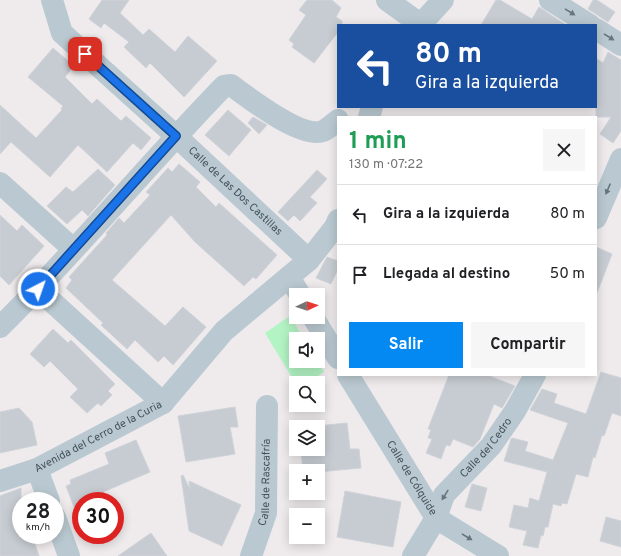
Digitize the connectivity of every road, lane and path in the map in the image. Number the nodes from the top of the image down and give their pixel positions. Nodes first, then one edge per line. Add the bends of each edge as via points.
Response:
1 (52, 0) edge
2 (387, 0) edge
3 (443, 0) edge
4 (550, 0) edge
5 (420, 24) edge
6 (588, 24) edge
7 (597, 30) edge
8 (621, 45) edge
9 (337, 121) edge
10 (176, 136) junction
11 (621, 159) edge
12 (0, 183) edge
13 (597, 216) edge
14 (337, 222) edge
15 (73, 249) junction
16 (309, 260) junction
17 (294, 286) edge
18 (38, 289) junction
19 (317, 324) edge
20 (0, 327) edge
21 (337, 356) edge
22 (349, 376) edge
23 (534, 376) edge
24 (163, 403) junction
25 (267, 406) dead end
26 (37, 469) junction
27 (0, 481) edge
28 (46, 492) edge
29 (436, 518) junction
30 (64, 542) edge
31 (69, 556) edge
32 (250, 556) edge
33 (413, 556) edge
34 (498, 556) edge

1 - 10 street, Calle de Las Dos Castillas via 62,34
2 - 5 street
3 - 5 street
4 -> 6 street
7 -> 8 street
9 - 10 street via 324,131 311,132 270,113 231,85 224,86
10 - 15 street
10 - 16 street, Calle de Las Dos Castillas
11 -> 13 street
12 - 15 street
14 - 16 street, Avenida del Cerro de la Curia
15 - 18 street
16 - 17 street, Avenida del Cerro de la Curia
17 - 24 street, Avenida del Cerro de la Curia via 224,331
18 - 20 street
18 - 24 street
19 - 21 street
22 - 29 street, Calle de Cólquide
23 -> 29 street, Calle del Cedro via 491,446 444,495
24 - 26 street, Avenida del Cerro de la Curia
25 - 32 street, Calle de Rascafría via 266,513
26 - 27 street, Avenida del Cerro de la Curia
26 - 28 street
29 - 33 street, Calle del Cedro
29 -> 34 street, Calle de Cólquide
30 - 31 street

